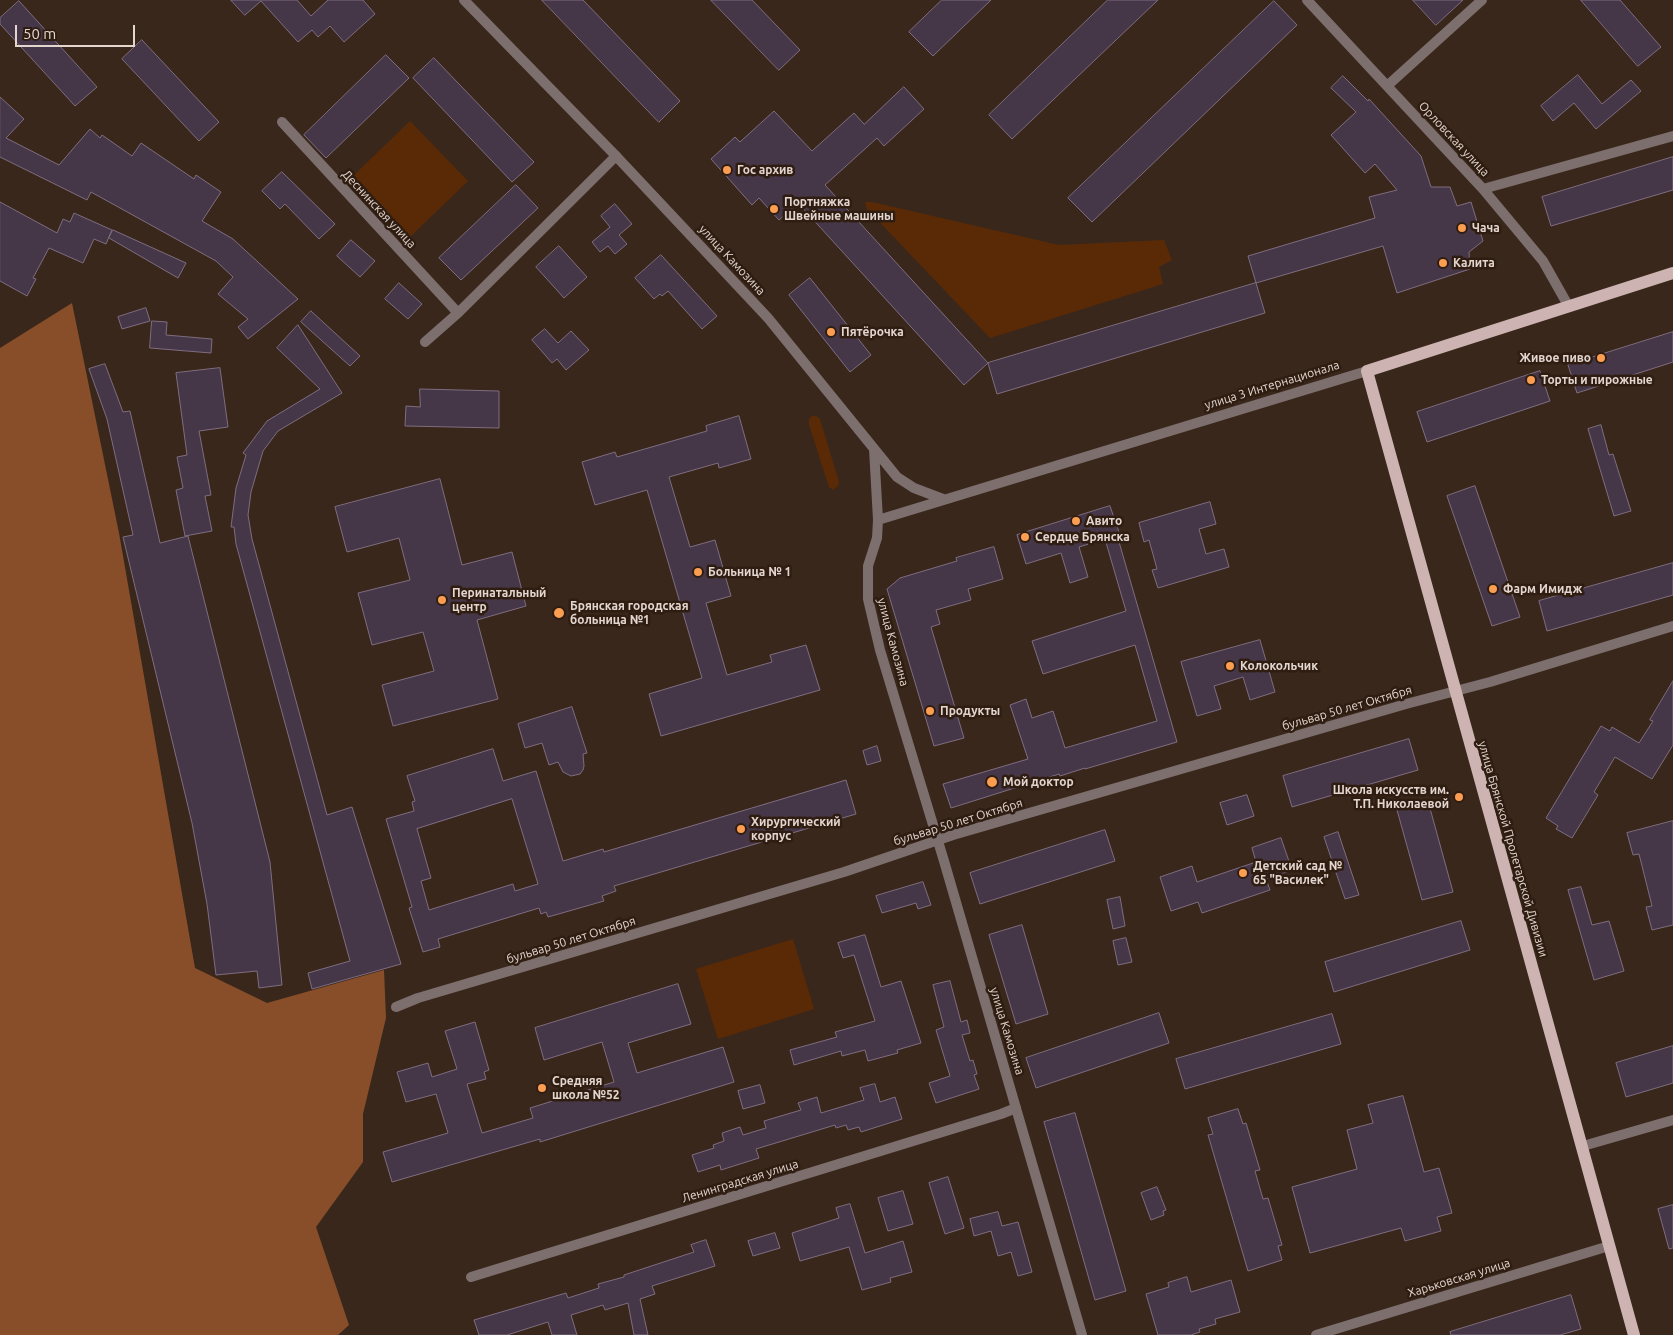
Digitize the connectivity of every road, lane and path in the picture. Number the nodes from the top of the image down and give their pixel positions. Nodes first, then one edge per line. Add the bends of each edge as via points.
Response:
1 (464, 0) edge
2 (1307, 0) edge
3 (1482, 0) edge
4 (1387, 86) junction
5 (282, 122) dead end
6 (1673, 136) edge
7 (616, 156) junction
8 (1483, 188) junction
9 (1673, 273) edge
10 (1569, 307) junction
11 (458, 313) junction
12 (425, 342) dead end
13 (1367, 371) junction
14 (874, 449) junction
15 (943, 499) junction
16 (878, 520) junction
17 (1673, 626) edge
18 (1456, 690) junction
19 (938, 841) junction
20 (396, 1007) dead end
21 (1016, 1108) junction
22 (1673, 1120) edge
23 (1583, 1146) junction
24 (1609, 1246) junction
25 (471, 1277) dead end
26 (1082, 1335) edge
27 (1316, 1335) edge
28 (1634, 1335) edge

1 - 7 street, улица Камозина
2 - 4 street, Орловская улица
3 - 4 street
4 - 8 street, Орловская улица
5 - 11 street, Деснинская улица
6 - 8 street
7 - 11 street
7 - 14 street, улица Камозина via 768,318
8 - 10 street, Орловская улица via 1543,261
9 - 10 main road, улица 3 Интернационала
10 - 13 main road, улица 3 Интернационала
11 - 12 street
13 - 15 street, улица 3 Интернационала
13 - 18 main road, улица Брянской Пролетарской Дивизии
14 - 15 street via 897,477 914,488
14 - 16 street, улица Камозина
15 - 16 street, улица 3 Интернационала
16 - 19 street, улица Камозина via 877,538 868,566 868,600
17 - 18 street, бульвар 50 лет Октября
18 - 19 street, бульвар 50 лет Октября
18 - 23 main road, улица Брянской Пролетарской Дивизии
19 - 20 street, бульвар 50 лет Октября
19 - 21 street, улица Камозина
21 - 25 street, Ленинградская улица
21 - 26 street, улица Камозина
22 - 23 street
23 - 24 main road, улица Брянской Пролетарской Дивизии
24 - 27 street, Харьковская улица
24 - 28 main road, улица Брянской Пролетарской Дивизии

